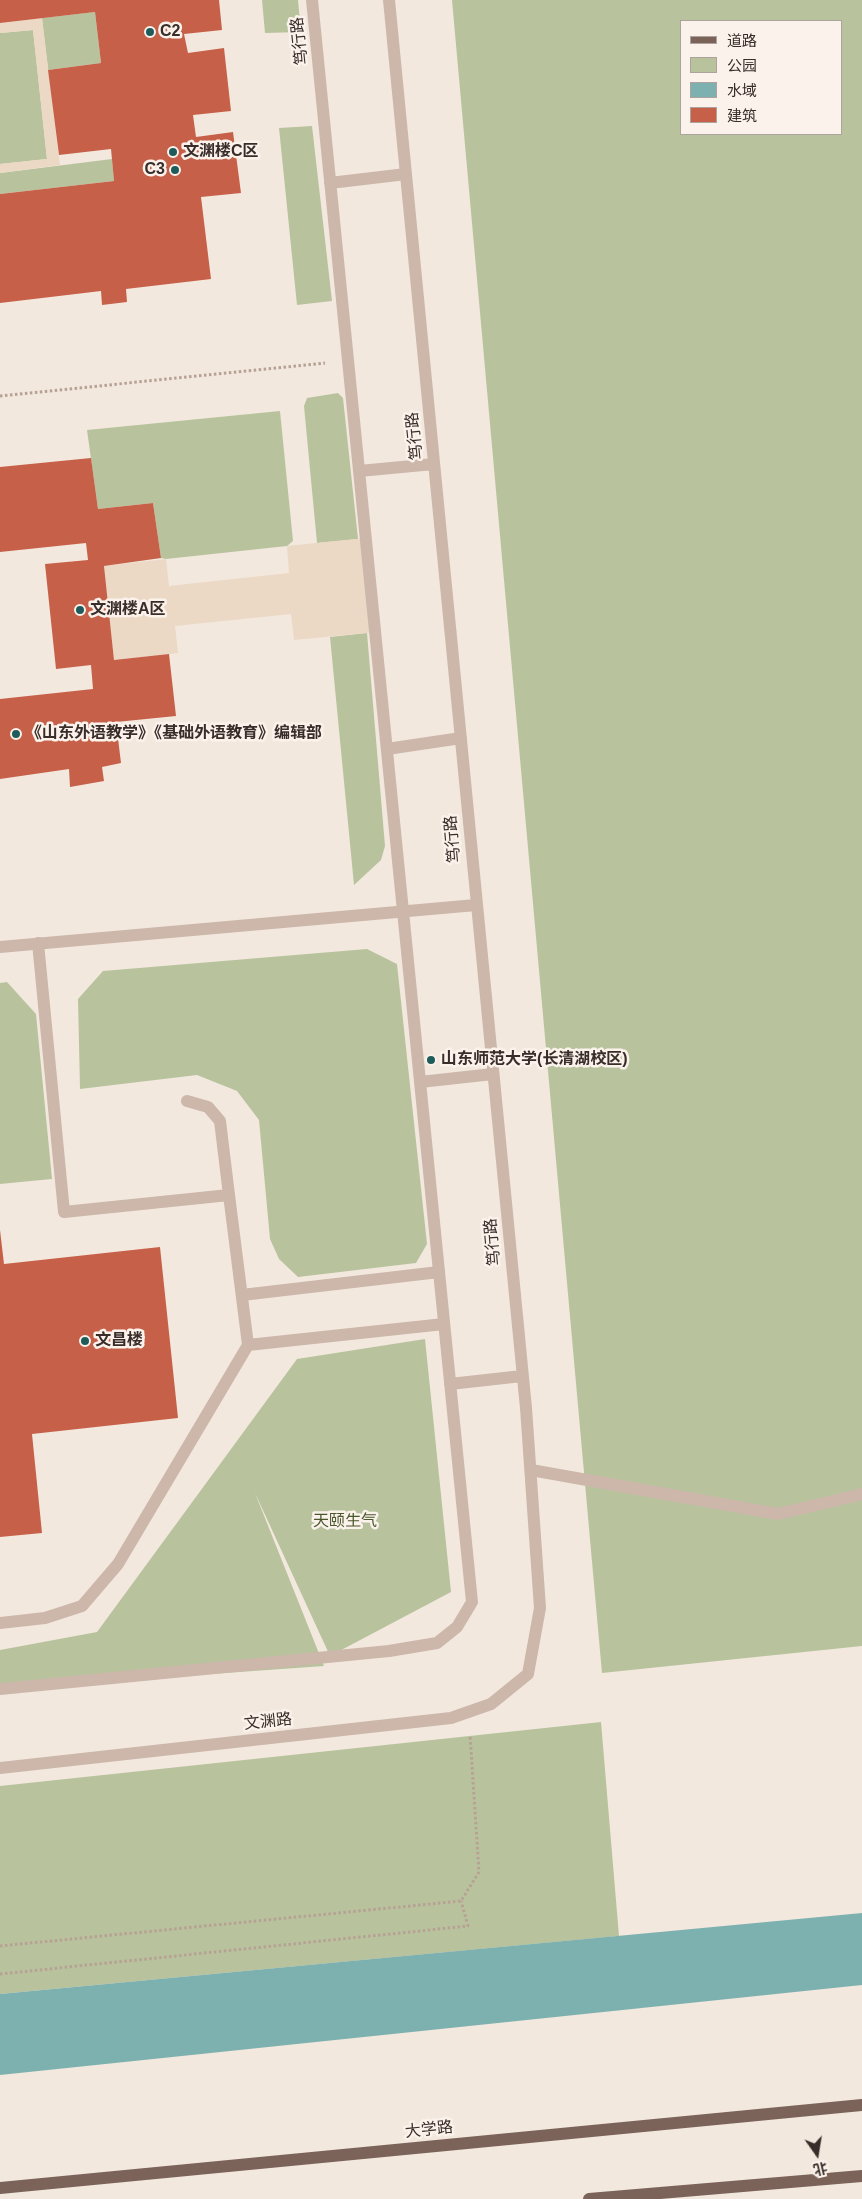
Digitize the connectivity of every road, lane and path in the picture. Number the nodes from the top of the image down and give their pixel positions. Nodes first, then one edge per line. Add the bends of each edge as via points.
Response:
1 (312, 0) edge
2 (389, 0) edge
3 (406, 174) junction
4 (330, 183) junction
5 (348, 360) junction
6 (0, 396) edge
7 (434, 464) junction
8 (360, 472) junction
9 (461, 738) junction
10 (387, 749) junction
11 (476, 905) junction
12 (403, 912) junction
13 (38, 943) junction
14 (0, 947) edge
15 (493, 1074) junction
16 (420, 1082) junction
17 (187, 1101) dead end
18 (229, 1195) junction
19 (439, 1272) junction
20 (242, 1295) junction
21 (444, 1324) junction
22 (248, 1345) junction
23 (522, 1376) junction
24 (450, 1384) junction
25 (531, 1470) junction
26 (862, 1494) edge
27 (0, 1623) edge
28 (528, 1674) joint
29 (0, 1689) edge
30 (468, 1712) junction
31 (0, 1768) edge
32 (461, 1901) junction
33 (0, 1946) edge
34 (0, 1974) edge
35 (862, 2104) edge
36 (862, 2176) edge
37 (0, 2188) edge
38 (589, 2199) edge

1 - 4 street, 笃行路
2 - 3 street, 笃行路
3 - 4 street
3 - 7 street, 笃行路
4 - 5 street, 笃行路
5 - 6 path
5 - 8 street, 笃行路
7 - 8 street
7 - 9 street, 笃行路
8 - 10 street, 笃行路
9 - 10 street
9 - 11 street, 笃行路
10 - 12 street, 笃行路
11 - 12 street
11 - 15 street, 笃行路
12 - 13 street
12 - 16 street, 笃行路
13 - 14 street
13 - 18 street via 64,1212
15 - 16 street
15 - 23 street, 笃行路
16 - 19 street, 笃行路
17 - 18 street via 208,1107 220,1121
18 - 20 street
19 - 20 street
19 - 21 street, 笃行路
20 - 22 street
21 - 22 street
21 - 24 street, 笃行路
22 - 27 street via 118,1564 82,1606 45,1618
23 - 24 street
23 - 25 street, 笃行路
24 - 29 street, 笃行路 via 472,1602 457,1627 437,1643 389,1651
25 - 26 street via 778,1514
25 - 28 street, 笃行路 via 540,1608
28 - 30 street, 文渊路 via 491,1704
30 - 31 street, 文渊路 via 451,1718
30 - 32 path via 479,1872
32 - 33 path
32 - 34 path via 468,1926
35 - 37 main road, 大学路
36 - 38 main road

